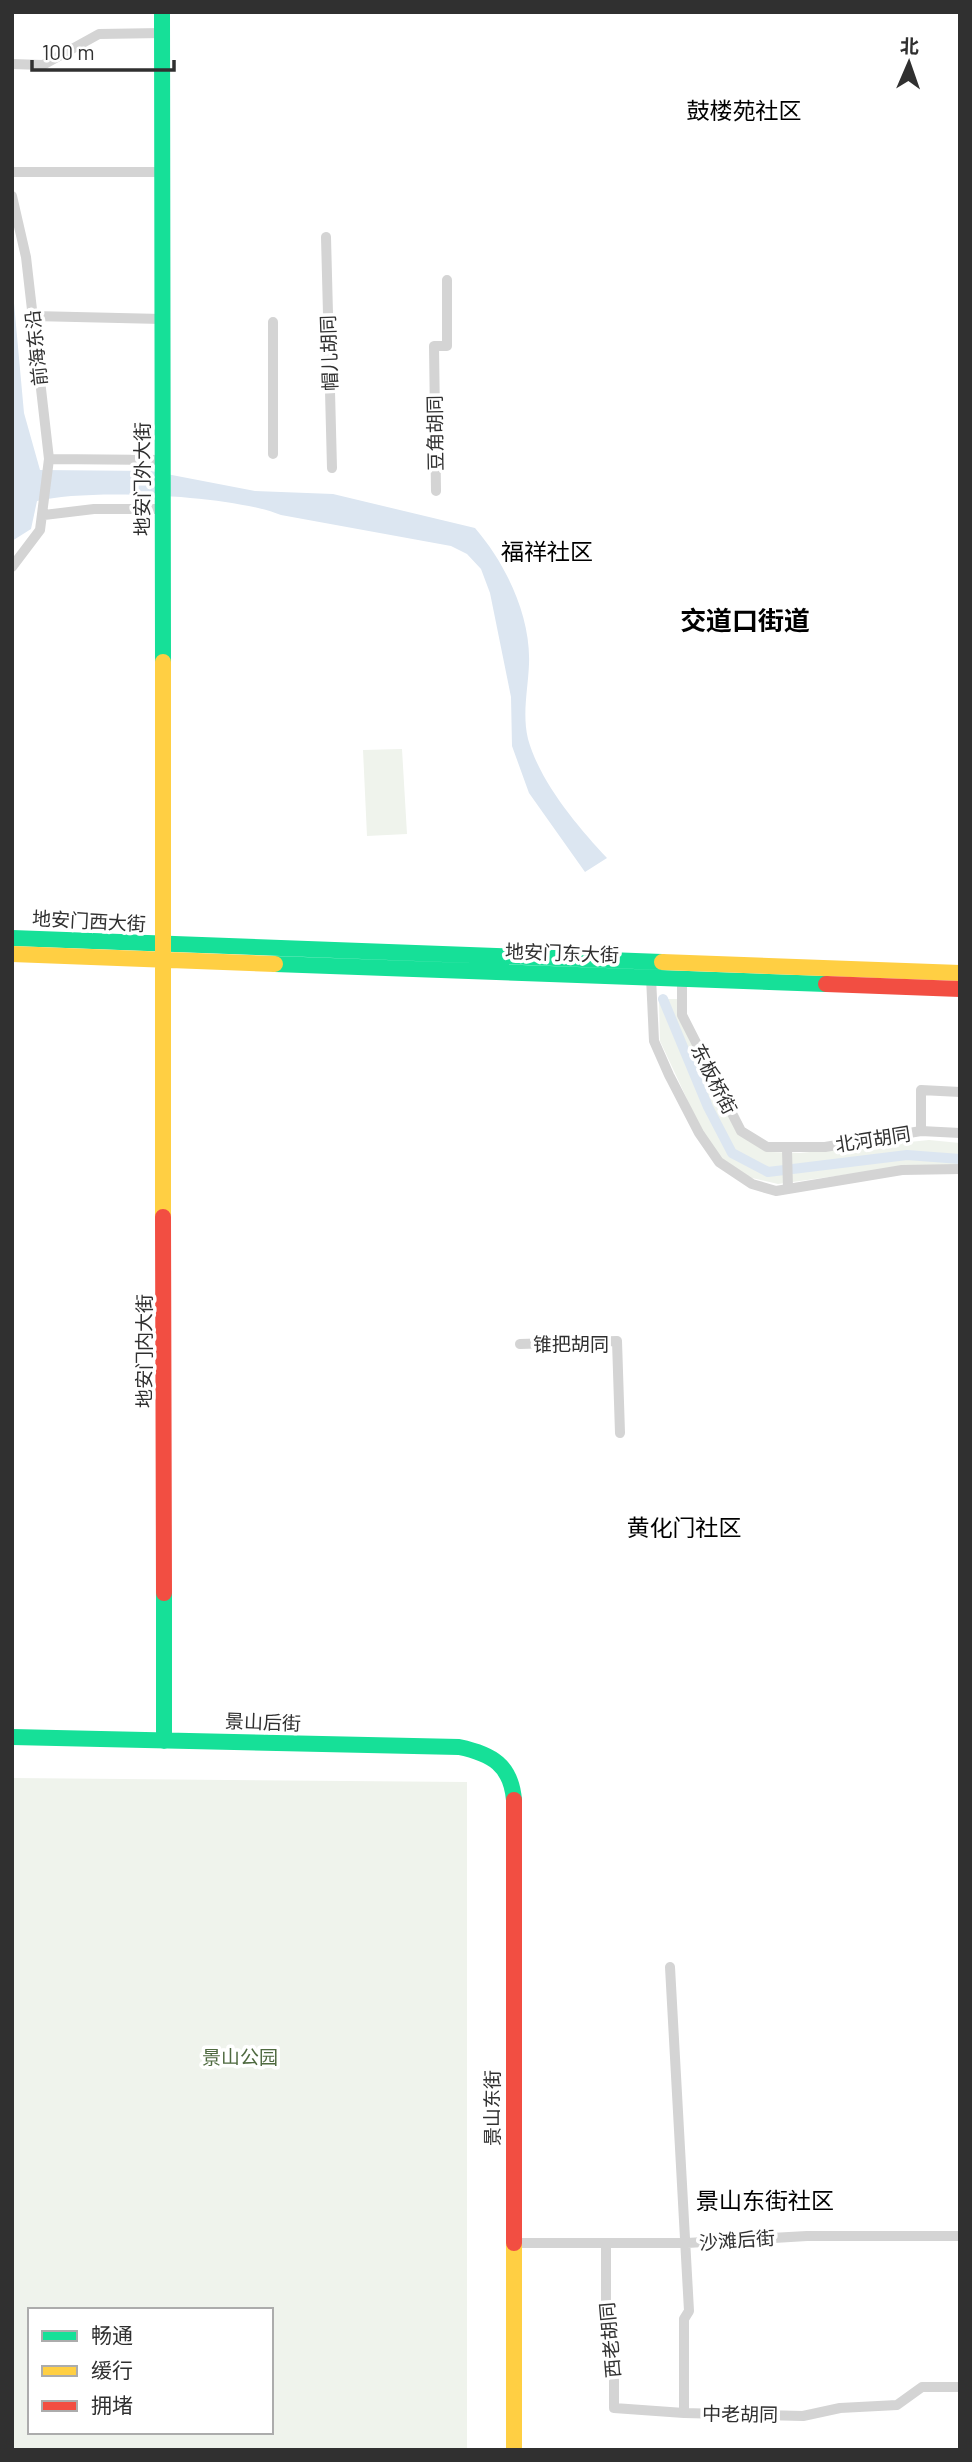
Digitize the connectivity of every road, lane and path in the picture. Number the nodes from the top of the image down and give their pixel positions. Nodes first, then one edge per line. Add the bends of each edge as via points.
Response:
1 (162, 12) edge
2 (162, 33) junction
3 (12, 64) edge
4 (12, 172) edge
5 (162, 172) junction
6 (12, 196) edge
7 (326, 237) dead end
8 (447, 280) dead end
9 (33, 316) junction
10 (162, 319) junction
11 (273, 322) dead end
12 (273, 454) dead end
13 (49, 459) junction
14 (163, 460) junction
15 (332, 468) dead end
16 (436, 491) dead end
17 (162, 509) junction
18 (44, 514) junction
19 (12, 567) edge
20 (12, 938) edge
21 (163, 953) junction
22 (12, 954) edge
23 (960, 973) edge
24 (651, 977) junction
25 (682, 979) junction
26 (960, 989) edge
27 (960, 1092) edge
28 (921, 1131) junction
29 (960, 1133) edge
30 (787, 1149) junction
31 (960, 1169) edge
32 (788, 1189) junction
33 (520, 1344) dead end
34 (620, 1433) dead end
35 (12, 1737) edge
36 (164, 1741) junction
37 (507, 1768) joint
38 (670, 1967) dead end
39 (960, 2236) edge
40 (514, 2243) junction
41 (687, 2243) junction
42 (606, 2244) junction
43 (960, 2387) edge
44 (684, 2413) junction
45 (513, 2450) edge

1 - 2 main road, 地安门外大街
2 - 3 street via 99,34 43,65
2 - 5 main road, 地安门外大街
4 - 5 street
5 - 10 main road, 地安门外大街
6 - 9 street, 前海东沿
7 - 15 street, 帽儿胡同
8 - 16 street, 豆角胡同 via 447,346 434,346
9 - 10 street
9 - 13 street, 前海东沿
10 - 14 main road, 地安门外大街
11 - 12 street
13 - 14 street
13 - 18 street, 前海东沿
14 - 17 main road, 地安门外大街
17 - 18 street
17 - 21 main road, 地安门外大街
18 - 19 street via 40,530
20 - 21 main road, 地安门西大街
21 - 22 main road, 地安门西大街
21 - 23 main road, 地安门东大街 via 511,954
21 - 24 main road, 地安门东大街
21 - 36 main road, 地安门内大街
24 - 25 main road, 地安门东大街
24 - 32 street via 654,1041 699,1133 719,1161 752,1184 776,1191
25 - 26 main road, 地安门东大街
25 - 30 street, 东板桥街 via 682,1015 741,1131 767,1146
27 - 28 street via 921,1090
28 - 29 street, 北河胡同
28 - 30 street, 北河胡同
30 - 32 street
31 - 32 street via 902,1170
33 - 34 street, 锥把胡同 via 617,1341
35 - 36 main road, 景山后街
36 - 37 main road, 景山后街 via 459,1747 496,1756
37 - 40 main road, 景山东街 via 514,1796
38 - 41 street, 中老胡同
39 - 41 street, 沙滩后街 via 807,2235
40 - 42 street, 沙滩后街
40 - 45 main road, 景山东街
41 - 42 street, 沙滩后街
41 - 44 street, 中老胡同
42 - 44 street, 西老胡同 via 606,2322 614,2347 614,2408
43 - 44 street, 中老胡同 via 922,2387 897,2405 840,2407 803,2416

